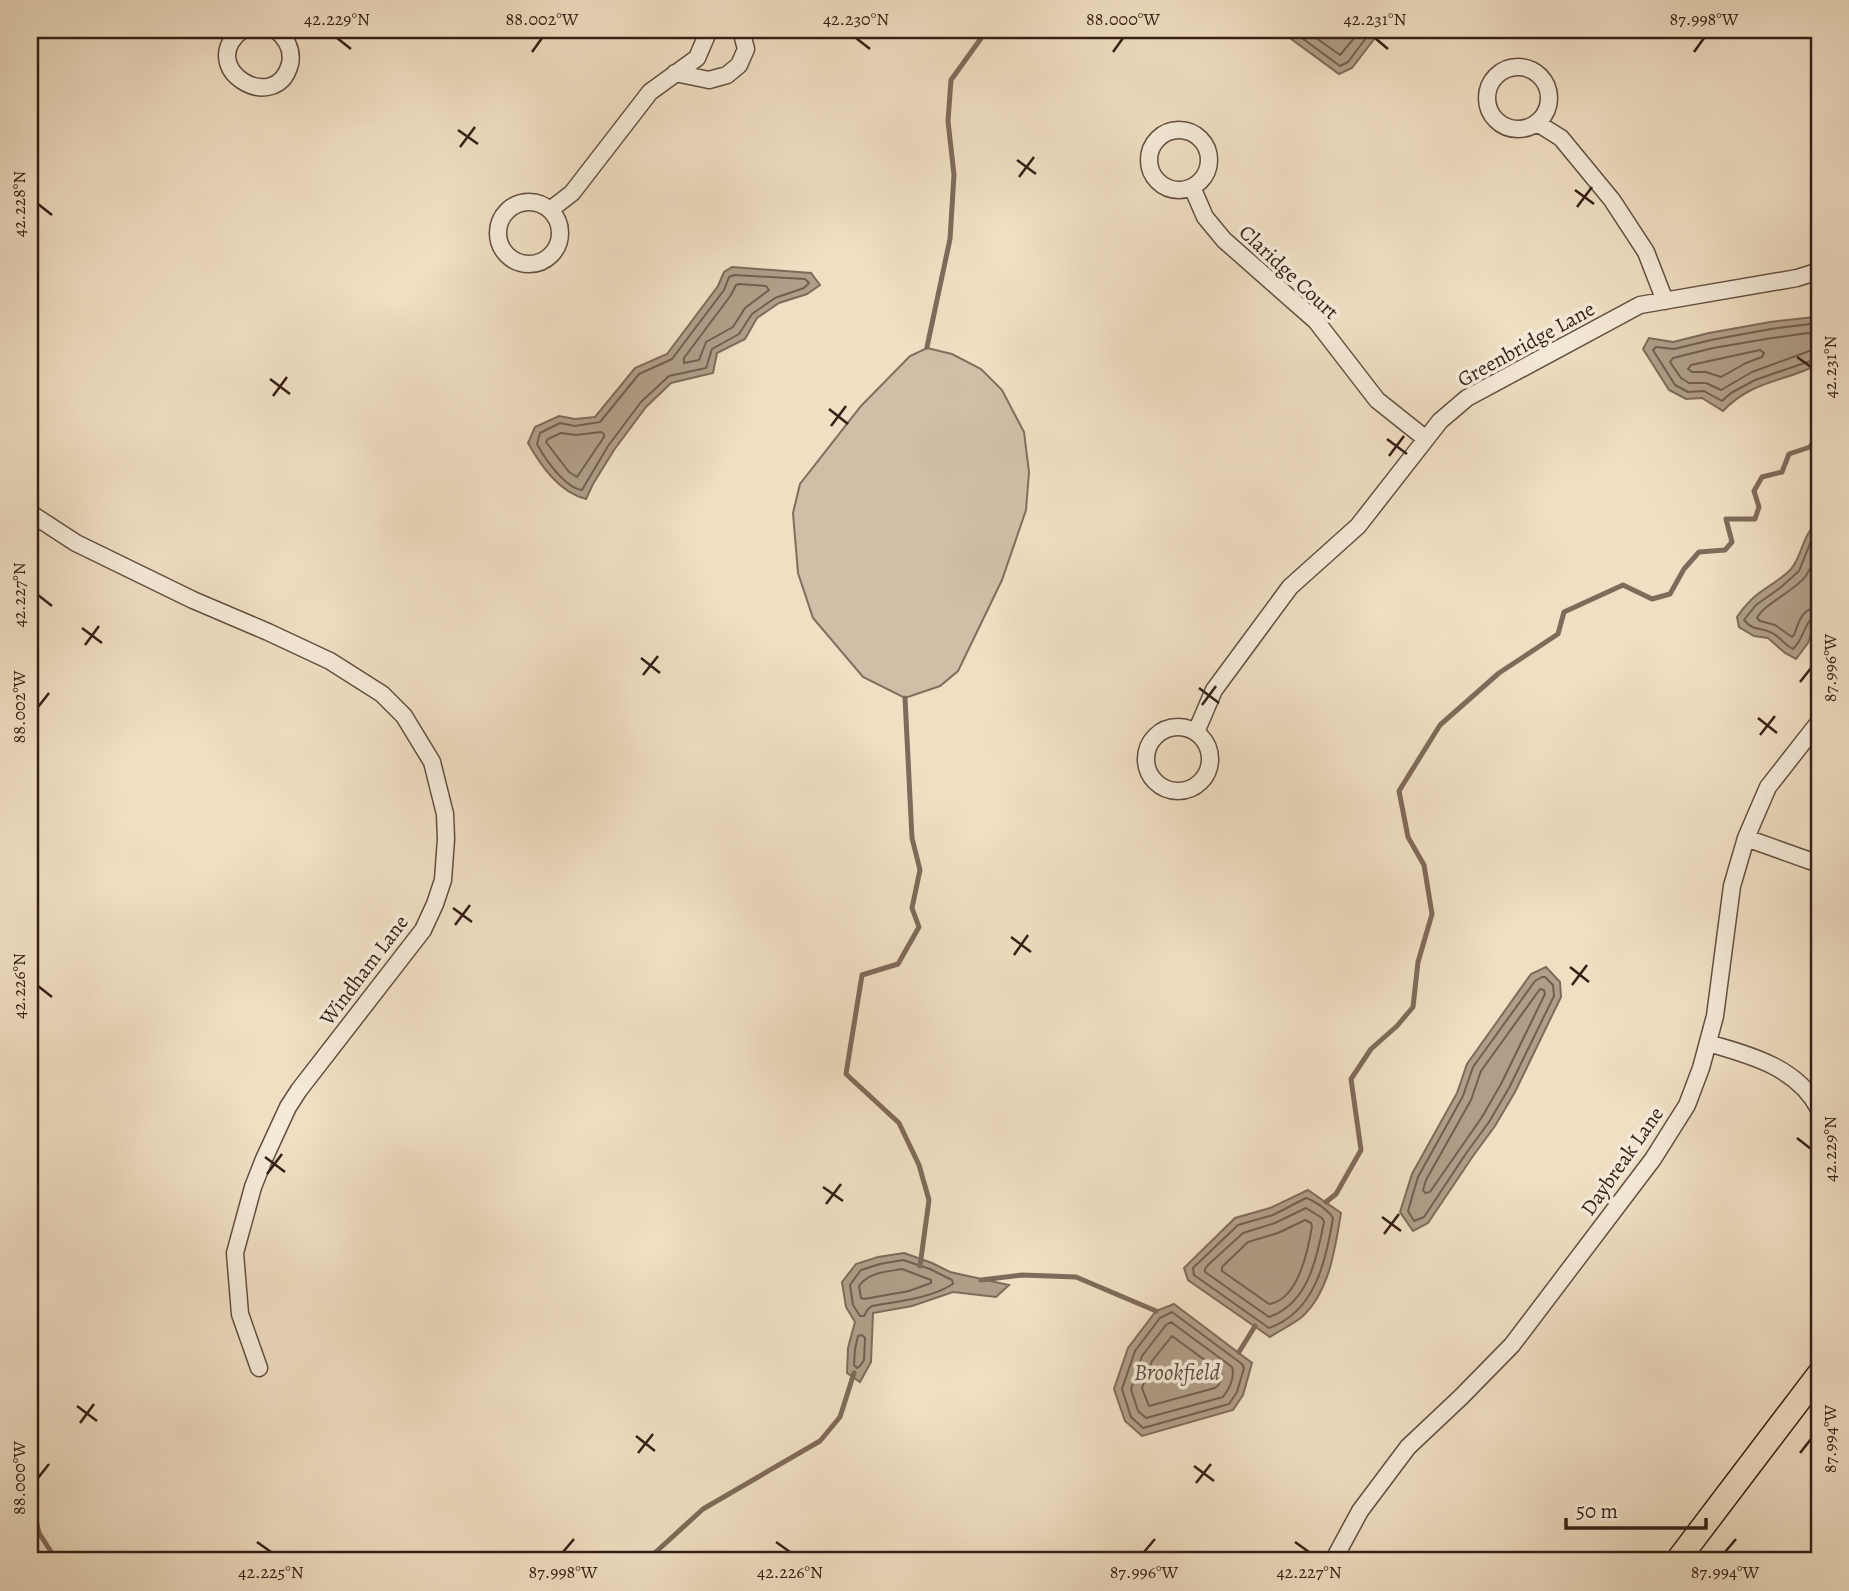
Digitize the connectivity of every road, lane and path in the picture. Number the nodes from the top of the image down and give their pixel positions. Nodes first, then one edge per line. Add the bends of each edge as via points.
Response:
1 (242, 30) edge
2 (709, 30) edge
3 (741, 30) edge
4 (285, 32) edge
5 (675, 73) junction
6 (1537, 122) dead end
7 (1192, 187) dead end
8 (550, 210) junction
9 (1819, 271) edge
10 (1665, 301) junction
11 (1426, 439) junction
12 (30, 513) edge
13 (1819, 722) edge
14 (1196, 732) junction
15 (1746, 838) junction
16 (1819, 864) edge
17 (1708, 1044) junction
18 (1817, 1101) edge
19 (259, 1368) dead end
20 (1819, 1374) edge
21 (1334, 1561) edge
22 (1677, 1561) edge

1 - 4 street via 231,43 229,63 239,80 257,88 285,75 291,55
2 - 5 street via 697,58
3 - 5 street via 746,50 727,75 709,80
5 - 8 street via 650,92 572,193
6 - 10 street via 1561,138 1612,200 1646,252
7 - 11 street, Claridge Court via 1205,217 1224,240 1316,321 1377,400
8 - 8 street via 542,204 522,202 505,212 497,232 503,252 522,264 552,255 560,227
9 - 10 street, Greenbridge Lane
10 - 11 street, Greenbridge Lane via 1640,305 1467,398
11 - 14 street, Greenbridge Lane via 1358,526 1290,587 1214,690
12 - 19 street, Windham Lane via 76,543 330,661 382,694 404,716 432,762 446,814 443,880 423,930 299,1090 253,1187 235,1254 240,1314
13 - 15 street, Daybreak Lane via 1768,788
14 - 14 street via 1175,727 1155,736 1146,755 1150,775 1157,783 1175,791 1202,780 1209,750
15 - 16 street
15 - 17 street, Daybreak Lane via 1732,886
17 - 18 street via 1783,1070
17 - 21 street, Daybreak Lane via 1686,1105 1653,1159 1512,1345 1408,1447 1360,1511
20 - 22 main road

